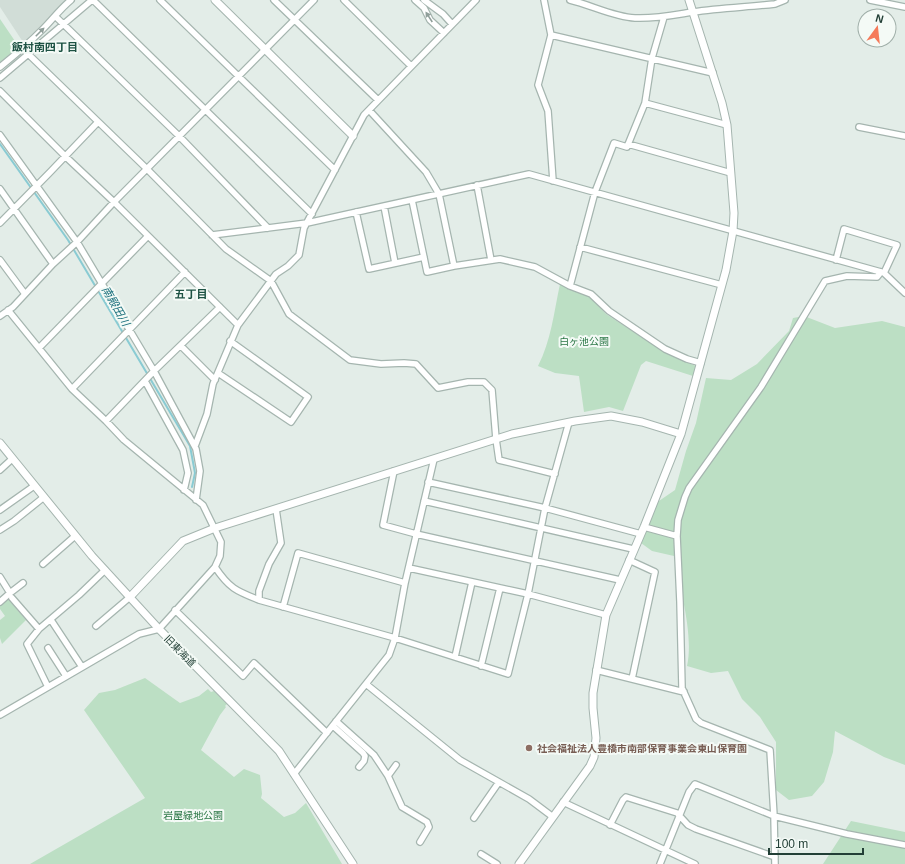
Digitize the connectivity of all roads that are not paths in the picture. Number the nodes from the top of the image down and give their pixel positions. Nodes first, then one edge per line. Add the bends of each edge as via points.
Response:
1 (71, 0) edge
2 (92, 0) edge
3 (160, 0) edge
4 (215, 0) edge
5 (274, 0) edge
6 (314, 0) edge
7 (344, 0) edge
8 (415, 0) edge
9 (424, 0) edge
10 (476, 0) edge
11 (544, 0) edge
12 (570, 0) edge
13 (689, 0) edge
14 (785, 0) edge
15 (870, 0) edge
16 (905, 7) edge
17 (693, 12) junction
18 (55, 16) junction
19 (664, 17) junction
20 (294, 20) junction
21 (64, 24) junction
22 (452, 24) junction
23 (444, 33) junction
24 (551, 35) junction
25 (23, 49) junction
26 (265, 49) junction
27 (28, 54) junction
28 (652, 58) junction
29 (411, 66) junction
30 (0, 67) edge
31 (713, 73) junction
32 (238, 76) junction
33 (0, 78) edge
34 (0, 91) edge
35 (378, 100) junction
36 (645, 103) junction
37 (205, 109) junction
38 (369, 110) junction
39 (98, 122) junction
40 (727, 125) junction
41 (859, 126) dead end
42 (0, 135) edge
43 (179, 136) junction
44 (353, 136) junction
45 (905, 136) edge
46 (628, 144) junction
47 (66, 157) junction
48 (146, 169) junction
49 (335, 170) junction
50 (731, 173) junction
51 (552, 181) junction
52 (477, 185) junction
53 (33, 188) junction
54 (0, 189) edge
55 (595, 192) junction
56 (440, 194) junction
57 (412, 200) junction
58 (114, 202) junction
59 (384, 206) junction
60 (14, 210) junction
61 (356, 212) junction
62 (312, 214) junction
63 (0, 223) edge
64 (306, 223) junction
65 (268, 228) junction
66 (733, 231) junction
67 (212, 235) junction
68 (148, 236) junction
69 (76, 243) junction
70 (580, 247) junction
71 (424, 257) junction
72 (0, 260) edge
73 (491, 260) junction
74 (836, 260) junction
75 (395, 263) junction
76 (53, 264) junction
77 (454, 266) junction
78 (185, 272) junction
79 (882, 272) junction
80 (271, 281) junction
81 (100, 284) junction
82 (722, 285) junction
83 (570, 286) junction
84 (905, 293) edge
85 (25, 294) junction
86 (220, 307) junction
87 (8, 310) junction
88 (0, 316) edge
89 (238, 325) junction
90 (125, 333) junction
91 (230, 341) junction
92 (181, 346) junction
93 (39, 348) junction
94 (700, 364) junction
95 (153, 372) junction
96 (218, 373) junction
97 (146, 380) junction
98 (215, 380) junction
99 (72, 388) junction
100 (106, 421) junction
101 (569, 422) junction
102 (681, 434) junction
103 (496, 439) junction
104 (0, 443) edge
105 (195, 446) junction
106 (12, 459) junction
107 (434, 459) junction
108 (0, 470) edge
109 (394, 471) junction
110 (555, 474) junction
111 (428, 482) junction
112 (34, 486) junction
113 (184, 490) junction
114 (44, 497) junction
115 (196, 500) junction
116 (424, 501) junction
117 (276, 508) junction
118 (545, 508) junction
119 (0, 510) edge
120 (541, 527) junction
121 (215, 528) junction
122 (0, 530) edge
123 (642, 530) junction
124 (416, 534) junction
125 (75, 536) junction
126 (677, 536) junction
127 (633, 549) junction
128 (629, 560) junction
129 (534, 561) junction
130 (43, 564) dead end
131 (215, 567) junction
132 (408, 568) junction
133 (105, 570) junction
134 (0, 577) edge
135 (620, 580) junction
136 (472, 582) junction
137 (23, 583) dead end
138 (405, 583) junction
139 (500, 588) junction
140 (528, 594) junction
141 (11, 596) junction
142 (130, 597) junction
143 (259, 600) junction
144 (0, 602) edge
145 (283, 607) junction
146 (175, 610) junction
147 (606, 614) junction
148 (51, 620) junction
149 (96, 626) dead end
150 (39, 629) junction
151 (159, 629) junction
152 (395, 638) junction
153 (48, 648) dead end
154 (455, 657) junction
155 (481, 666) junction
156 (82, 667) junction
157 (596, 670) junction
158 (66, 676) junction
159 (632, 679) junction
160 (366, 684) junction
161 (48, 687) junction
162 (684, 692) junction
163 (0, 715) edge
164 (335, 723) junction
165 (327, 733) junction
166 (396, 765) dead end
167 (359, 767) dead end
168 (294, 774) junction
169 (388, 776) junction
170 (499, 782) junction
171 (563, 802) junction
172 (680, 816) junction
173 (774, 816) junction
174 (553, 817) junction
175 (474, 818) dead end
176 (610, 825) junction
177 (420, 842) dead end
178 (905, 845) edge
179 (666, 851) junction
180 (481, 854) dead end
181 (775, 857) junction
182 (353, 864) edge
183 (497, 864) edge
184 (519, 864) edge
185 (660, 864) edge
186 (695, 864) edge
187 (775, 864) edge

1 - 18 street
2 - 21 street
2 - 37 street
3 - 32 street
4 - 26 street
5 - 20 street
6 - 20 street
7 - 29 street
23 -> 8 street
9 - 22 street
10 - 22 street
11 - 24 street
12 - 19 street via 622,16
13 - 17 street
14 - 17 street via 775,4
15 - 16 street
17 - 19 street
17 - 31 street
18 - 21 street
25 -> 18 street
19 - 28 street
20 - 26 street
20 - 35 street
21 - 27 street
21 - 43 street
22 - 23 street
23 - 29 street
24 - 28 street
24 - 51 street via 538,85 548,111
25 - 27 street
25 - 30 street
26 - 32 street
26 - 44 street
27 - 33 street
27 - 39 street
28 - 31 street
28 - 36 street
29 - 35 street
31 - 40 street
32 - 37 street
32 - 49 street
34 - 47 street
35 - 38 street
36 - 40 street
36 - 46 street
37 - 43 street
37 - 62 street
38 - 44 street
38 - 56 street via 426,172
39 - 47 street
39 - 48 street
40 - 50 street
41 - 45 street
42 - 53 street
43 - 48 street
43 - 65 street
44 - 49 street
46 - 50 street
46 - 55 street via 627,147 614,143
47 - 53 street
47 - 58 street
48 - 58 street
48 - 67 street
49 - 62 street
50 - 66 street
51 - 52 street via 529,174
51 - 55 street
52 - 56 street
52 - 73 street
53 - 60 street
53 - 69 street
54 - 60 street
55 - 66 street
55 - 70 street
56 - 57 street
56 - 77 street
57 - 59 street
57 - 71 street
58 - 68 street
58 - 69 street
59 - 61 street
59 - 75 street
60 - 63 street
60 - 76 street
61 - 64 street
61 - 75 street via 368,269
62 - 64 street
64 - 65 street
64 - 80 street via 299,255
65 - 67 street
66 - 74 street
66 - 82 street
67 - 80 street via 226,249
68 - 78 street
68 - 81 street
69 - 76 street
69 - 81 street
70 - 82 street
70 - 83 street
71 - 75 street
71 - 77 street via 427,272
72 - 85 street
73 - 77 street
73 - 83 street via 500,259 534,267
74 - 79 street
74 - 79 street via 844,229 897,245
76 - 85 street
78 - 86 street
78 - 90 street
79 - 84 street
79 - 126 street via 877,277 847,276 824,281 761,387 689,488 678,520
80 - 89 street
80 - 103 street via 289,314 350,360 381,364 416,364 438,388 468,382 484,382 492,390
81 - 90 street
81 - 93 street
82 - 94 street
83 - 94 street via 591,294 609,311 665,349
85 - 87 street
86 - 89 street
86 - 92 street
87 - 88 street
87 - 93 street
89 - 91 street
90 - 95 street
90 - 99 street
91 - 96 street
91 - 96 street via 308,397 291,422
92 - 95 street
92 - 98 street
93 - 99 street
94 - 102 street
95 - 97 street
95 - 105 street
96 - 98 street
97 - 100 street
97 - 113 street via 183,450 188,473
98 - 105 street via 207,414
99 - 100 street
100 - 113 street via 124,440
101 - 102 street via 611,416
101 - 103 street
101 - 110 street
102 - 123 street
103 - 107 street
103 - 110 street via 499,460
104 - 106 street, 旧東海道
105 - 115 street via 200,471
106 - 108 street
106 - 112 street, 旧東海道
107 - 109 street
107 - 111 street
109 - 117 street
109 - 124 street via 383,525
110 - 118 street
111 - 116 street
111 - 118 street
112 - 114 street, 旧東海道
112 - 119 street
113 - 115 street
114 - 122 street
114 - 125 street, 旧東海道
115 - 121 street via 203,505
116 - 120 street
116 - 124 street
117 - 121 street
117 - 143 street via 281,543 269,564 259,591
118 - 120 street
118 - 123 street
120 - 127 street
120 - 129 street
121 - 131 street via 221,542 220,556
121 - 142 street via 184,541
123 - 126 street
123 - 127 street
124 - 129 street
124 - 132 street
125 - 130 street
125 - 133 street, 旧東海道
126 - 162 street
127 - 128 street
128 - 135 street
128 - 159 street via 655,572
129 - 135 street
129 - 140 street
131 - 143 street via 224,580 238,592
131 - 146 street
132 - 136 street
132 - 138 street
133 - 142 street, 旧東海道
133 - 148 street
134 - 141 street
135 - 147 street
136 - 139 street
136 - 154 street
137 - 141 street
138 - 145 street via 298,553
138 - 152 street
139 - 140 street
139 - 155 street
140 - 147 street
140 - 155 street via 508,674
141 - 144 street
141 - 150 street
142 - 149 street
142 - 151 street, 旧東海道
143 - 145 street
145 - 152 street
146 - 151 street
146 - 165 street via 243,676 254,663
147 - 157 street
148 - 150 street
148 - 156 street
150 - 161 street via 27,644
151 - 156 street via 139,634
151 - 168 street, 旧東海道 via 279,751
152 - 154 street
152 - 160 street via 389,655
153 - 158 street
154 - 155 street
156 - 158 street
157 - 159 street
157 - 171 street via 593,693 596,738 594,757
158 - 161 street
159 - 162 street
160 - 164 street
160 - 170 street via 460,760
161 - 163 street
162 - 173 street via 696,719 770,750
164 - 165 street
164 - 167 street via 363,752 364,761
164 - 169 street via 374,755
165 - 168 street
166 - 169 street
168 - 182 street, 旧東海道
169 - 177 street via 402,807 427,822 429,827
170 - 174 street via 529,799
170 - 175 street
171 - 174 street
171 - 176 street
172 - 173 street via 689,792 695,784
172 - 176 street via 626,797
172 - 179 street
172 - 181 street via 696,829
173 - 178 street
173 - 181 street
174 - 184 street
176 - 179 street
179 - 185 street
179 - 186 street
180 - 183 street
181 - 187 street

